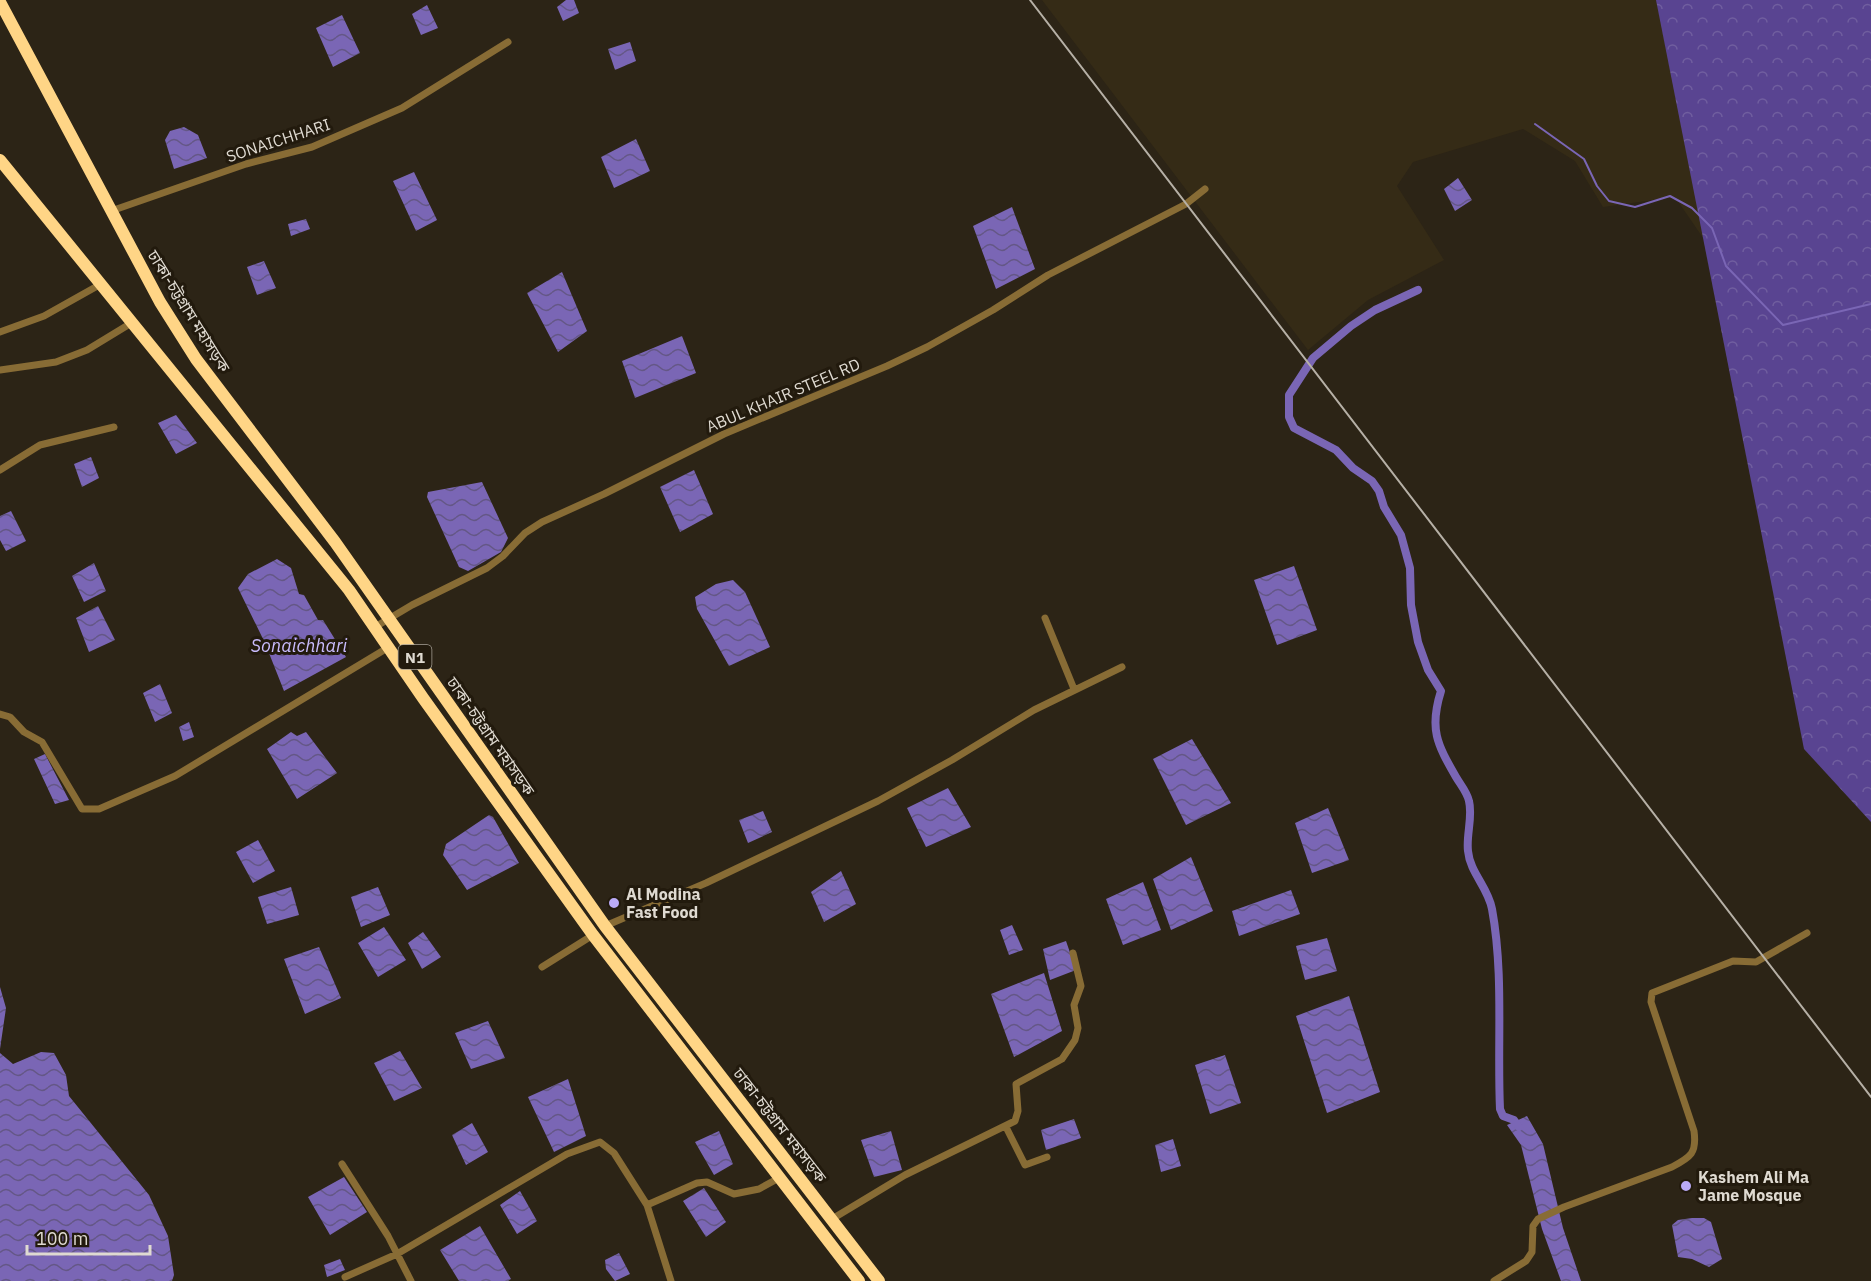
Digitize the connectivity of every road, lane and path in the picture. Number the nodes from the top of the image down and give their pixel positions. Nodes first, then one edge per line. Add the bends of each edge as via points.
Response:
1 (0, 2) edge
2 (508, 42) dead end
3 (0, 160) edge
4 (1205, 189) dead end
5 (111, 211) junction
6 (102, 284) junction
7 (133, 322) junction
8 (0, 332) edge
9 (0, 370) edge
10 (114, 427) dead end
11 (0, 470) edge
12 (324, 527) junction
13 (309, 540) junction
14 (388, 618) junction
15 (1045, 618) dead end
16 (375, 627) junction
17 (389, 647) junction
18 (1122, 668) dead end
19 (1074, 689) junction
20 (0, 714) edge
21 (606, 926) junction
22 (1807, 933) dead end
23 (593, 935) junction
24 (1073, 953) dead end
25 (542, 967) dead end
26 (1006, 1127) junction
27 (1047, 1157) dead end
28 (342, 1164) dead end
29 (780, 1178) junction
30 (646, 1205) junction
31 (832, 1219) junction
32 (397, 1254) junction
33 (345, 1277) dead end
34 (411, 1281) edge
35 (671, 1281) edge
36 (858, 1281) edge
37 (879, 1281) edge
38 (1494, 1281) edge

1 - 5 highway, ঢাকা-চট্টগ্রাম মহাসড়ক / N1
2 - 5 street, SONAICHHARI via 402,108 312,147
3 - 6 highway, ঢাকা-চট্টগ্রাম মহাসড়ক / N1
4 - 14 street, ABUL KHAIR STEEL RD via 1186,204 1048,274 927,347 724,434 542,522 487,568
5 - 12 highway, ঢাকা-চট্টগ্রাম মহাসড়ক / N1 via 196,359
6 - 7 highway, ঢাকা-চট্টগ্রাম মহাসড়ক / N1
6 - 8 street via 44,316
7 - 9 street via 87,350 56,362
7 - 13 highway, ঢাকা-চট্টগ্রাম মহাসড়ক / N1
10 - 11 street via 40,445
12 - 13 highway
12 - 14 highway, ঢাকা-চট্টগ্রাম মহাসড়ক / N1
13 - 16 highway, ঢাকা-চট্টগ্রাম মহাসড়ক / N1
14 - 16 street, ABUL KHAIR STEEL RD
14 - 21 highway, ঢাকা-চট্টগ্রাম মহাসড়ক / N1
15 - 19 street
16 - 17 highway, ঢাকা-চট্টগ্রাম মহাসড়ক / N1
17 - 20 street via 176,776 99,809 82,809 42,742 24,732 10,717
17 - 23 highway, ঢাকা-চট্টগ্রাম মহাসড়ক / N1
18 - 19 street
19 - 21 street via 878,801
21 - 31 highway, ঢাকা-চট্টগ্রাম মহাসড়ক / N1
22 - 38 street via 1756,962 1733,961 1652,993 1651,1002 1696,1146 1685,1160 1672,1167 1538,1219 1533,1226 1532,1252 1526,1261
23 - 25 street
23 - 29 highway, ঢাকা-চট্টগ্রাম মহাসড়ক / N1
24 - 26 street via 1081,986 1074,1005 1078,1029 1075,1040 1062,1059 1016,1084 1017,1116
26 - 27 street via 1025,1165
26 - 31 street via 922,1166
28 - 32 street
29 - 30 street via 759,1189 734,1194 706,1182 697,1183
29 - 36 highway, ঢাকা-চট্টগ্রাম মহাসড়ক / N1
30 - 32 street via 614,1153 600,1142 567,1154
30 - 35 street
31 - 37 highway, ঢাকা-চট্টগ্রাম মহাসড়ক / N1
32 - 33 street
32 - 34 street

